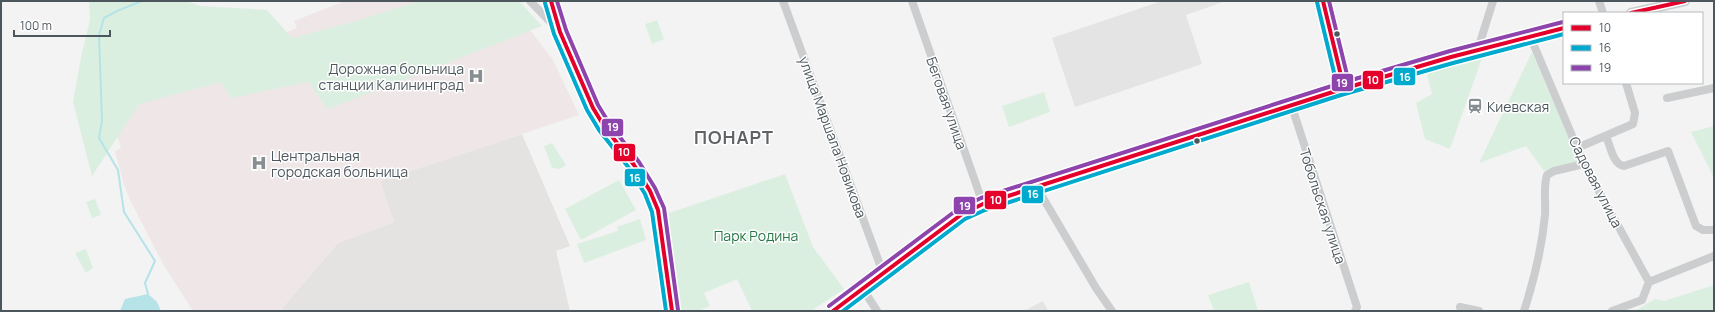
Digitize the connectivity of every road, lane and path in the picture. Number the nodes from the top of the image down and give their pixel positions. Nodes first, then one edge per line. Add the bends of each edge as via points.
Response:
1 (530, 1) edge
2 (551, 1) edge
3 (783, 1) edge
4 (912, 1) edge
5 (1323, 1) edge
6 (1493, 1) edge
7 (1599, 1) edge
8 (1685, 1) edge
9 (1604, 12) edge
10 (1636, 12) edge
11 (1563, 28) edge
12 (560, 32) junction
13 (1528, 36) junction
14 (1478, 49) junction
15 (1626, 84) edge
16 (1344, 88) junction
17 (1714, 88) edge
18 (1667, 98) dead end
19 (1291, 104) junction
20 (1606, 136) junction
21 (1577, 148) junction
22 (1584, 164) junction
23 (1036, 186) junction
24 (983, 204) junction
25 (1714, 230) edge
26 (1714, 256) edge
27 (883, 273) junction
28 (1649, 282) junction
29 (863, 289) junction
30 (1460, 307) dead end
31 (1356, 309) edge
32 (672, 311) edge
33 (832, 311) edge
34 (877, 311) edge
35 (1112, 311) edge
36 (1479, 311) edge
37 (1524, 311) edge
38 (1612, 311) edge

1 - 12 street
2 - 12 main road
3 - 27 street, улица Маршала Новикова
4 - 24 street, Беговая улица
5 - 16 street
6 - 14 street
7 - 9 street
8 - 10 main road
11 - 13 main road
12 - 32 main road via 592,108 634,165 658,210
13 - 14 main road
13 - 21 street, Садовая улица
14 - 16 main road
15 - 20 street via 1635,113 1633,124
16 - 19 main road
17 - 18 street
19 - 23 main road
19 - 31 street, Тобольская улица
20 - 21 street
20 - 25 street via 1620,166 1668,150 1696,226 1703,230
21 - 22 street, Садовая улица
22 - 28 street, Садовая улица
22 - 37 street via 1547,175 1537,262
23 - 24 main road
23 - 35 street
24 - 27 main road via 962,214
26 - 28 street
27 - 29 main road
28 - 38 street via 1642,300
29 - 33 main road
29 - 34 street
30 - 36 street

